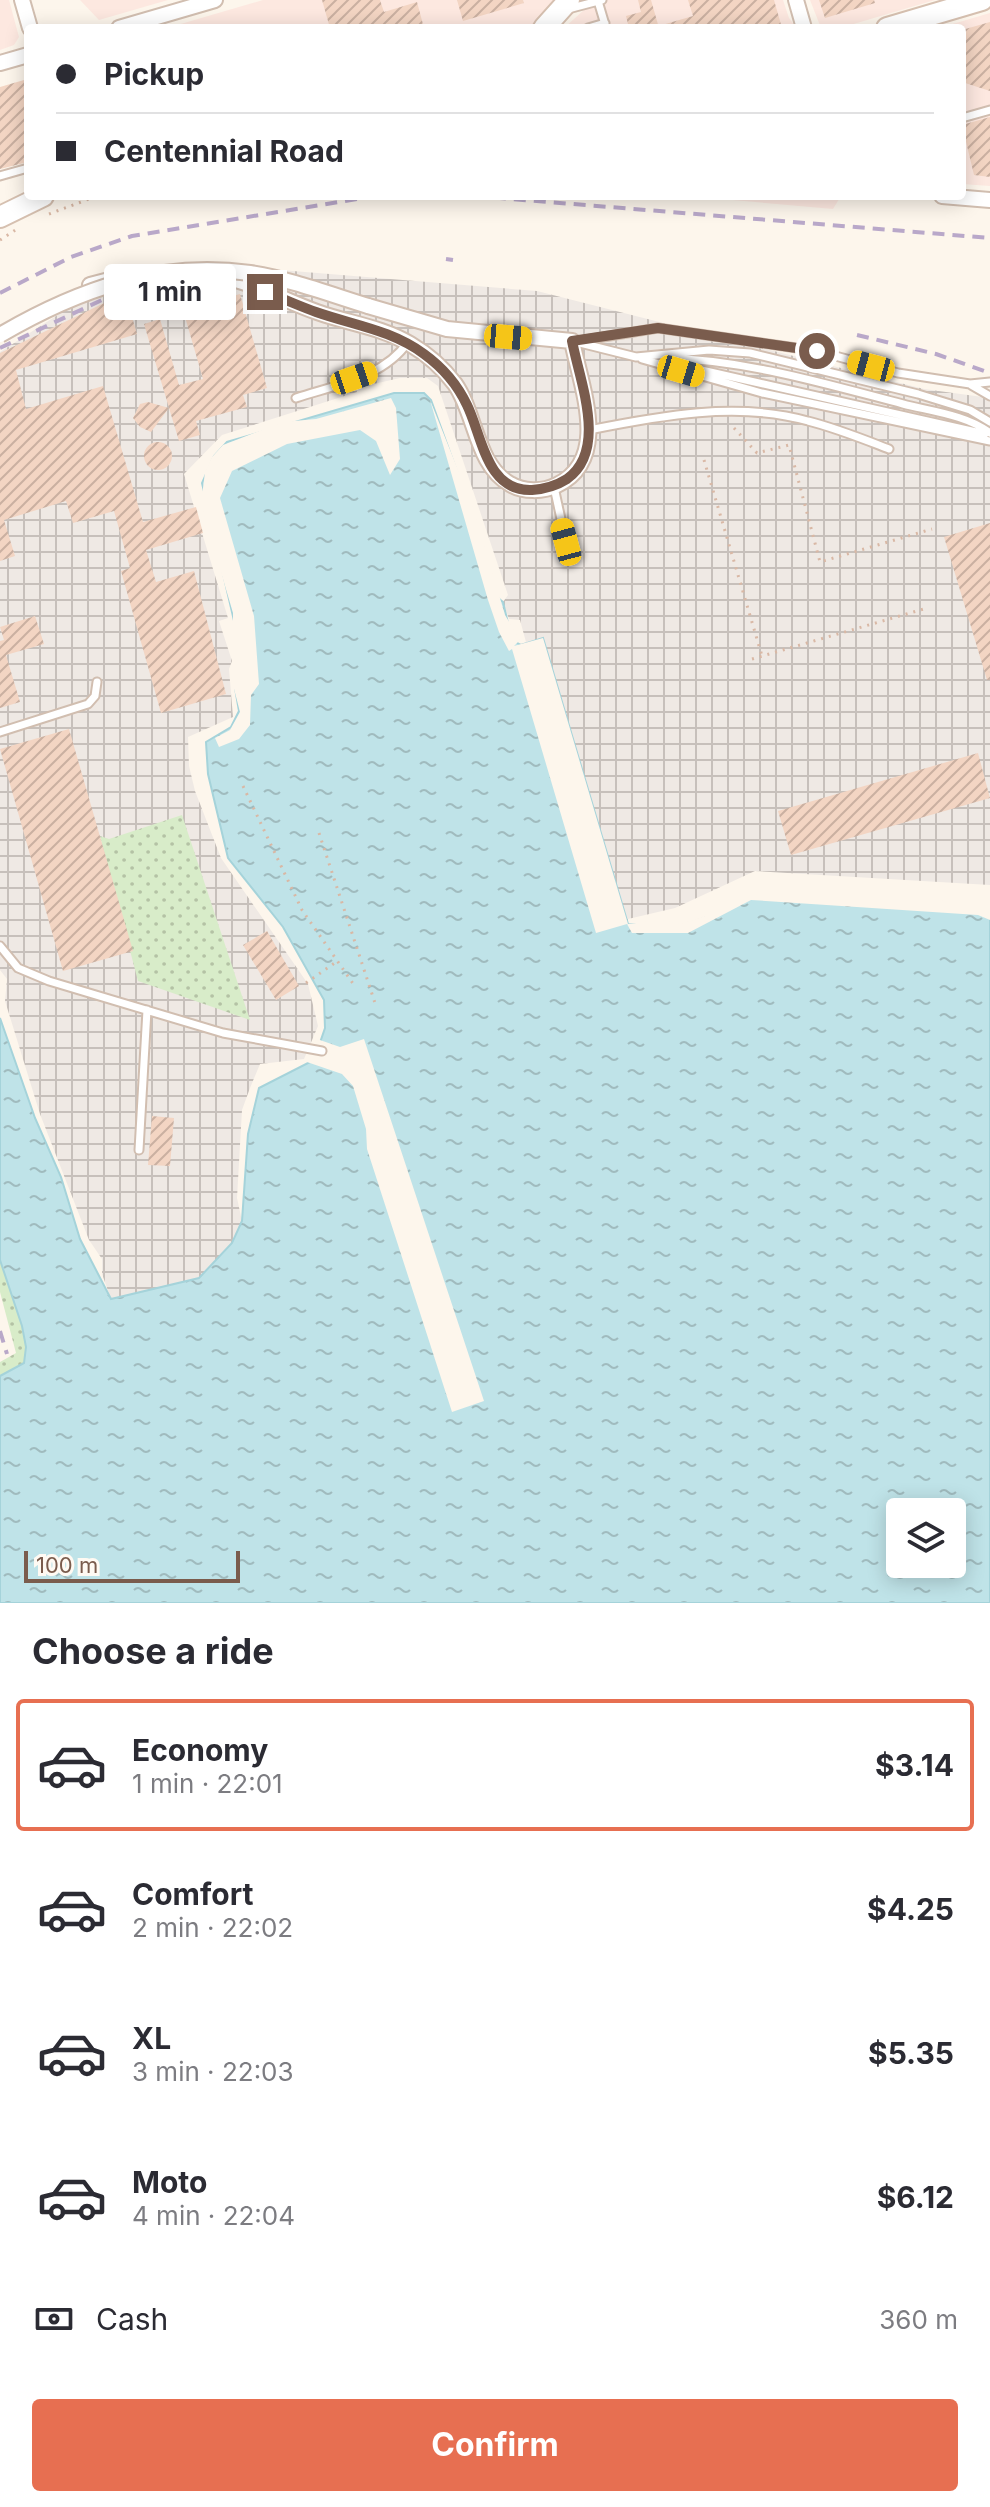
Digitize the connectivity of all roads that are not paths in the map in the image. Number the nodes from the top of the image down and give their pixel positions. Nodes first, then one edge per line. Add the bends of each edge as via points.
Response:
1 (22, 0) edge
2 (215, 0) edge
3 (600, 0) edge
4 (796, 0) edge
5 (982, 0) edge
6 (564, 6) edge
7 (29, 24) edge
8 (133, 24) edge
9 (548, 24) edge
10 (605, 24) edge
11 (803, 24) edge
12 (901, 24) edge
13 (24, 56) edge
14 (0, 63) edge
15 (990, 110) edge
16 (966, 117) edge
17 (24, 169) edge
18 (0, 176) edge
19 (966, 198) edge
20 (990, 200) edge
21 (44, 206) edge
22 (7, 224) edge
23 (0, 332) edge
24 (572, 341) junction
25 (408, 342) junction
26 (636, 357) junction
27 (990, 382) edge
28 (970, 384) junction
29 (990, 396) edge
30 (296, 398) dead end
31 (990, 422) edge
32 (589, 430) junction
33 (990, 434) edge
34 (990, 441) edge
35 (889, 449) dead end
36 (554, 487) junction
37 (566, 542) dead end
38 (97, 682) dead end
39 (0, 732) edge
40 (0, 946) edge
41 (147, 1010) junction
42 (322, 1051) dead end
43 (139, 1150) dead end

1 - 7 street
2 - 8 street
3 - 6 lane
3 - 10 lane
4 - 11 street
5 - 12 main road
6 - 9 main road
13 - 14 street
15 - 16 lane
17 - 18 lane
19 - 20 street
21 - 22 main road
23 - 24 street, bridge via 72,296 130,278 164,272 252,273 460,331
23 - 25 street via 71,293 115,276 161,269 218,275
24 - 26 lane
24 - 28 lane via 658,328 817,351 898,373
24 - 32 street
25 - 30 lane via 383,368
25 - 36 street via 455,384 484,455 500,477 526,490
26 - 31 lane via 709,350 750,353 918,394
26 - 33 lane via 706,368
26 - 34 lane via 762,393
27 - 28 lane
28 - 29 lane
32 - 35 lane via 688,414 743,412 805,420
32 - 36 street via 585,460
36 - 37 lane
38 - 39 lane via 88,704
40 - 41 lane via 18,968
41 - 42 lane via 223,1033
41 - 43 lane

